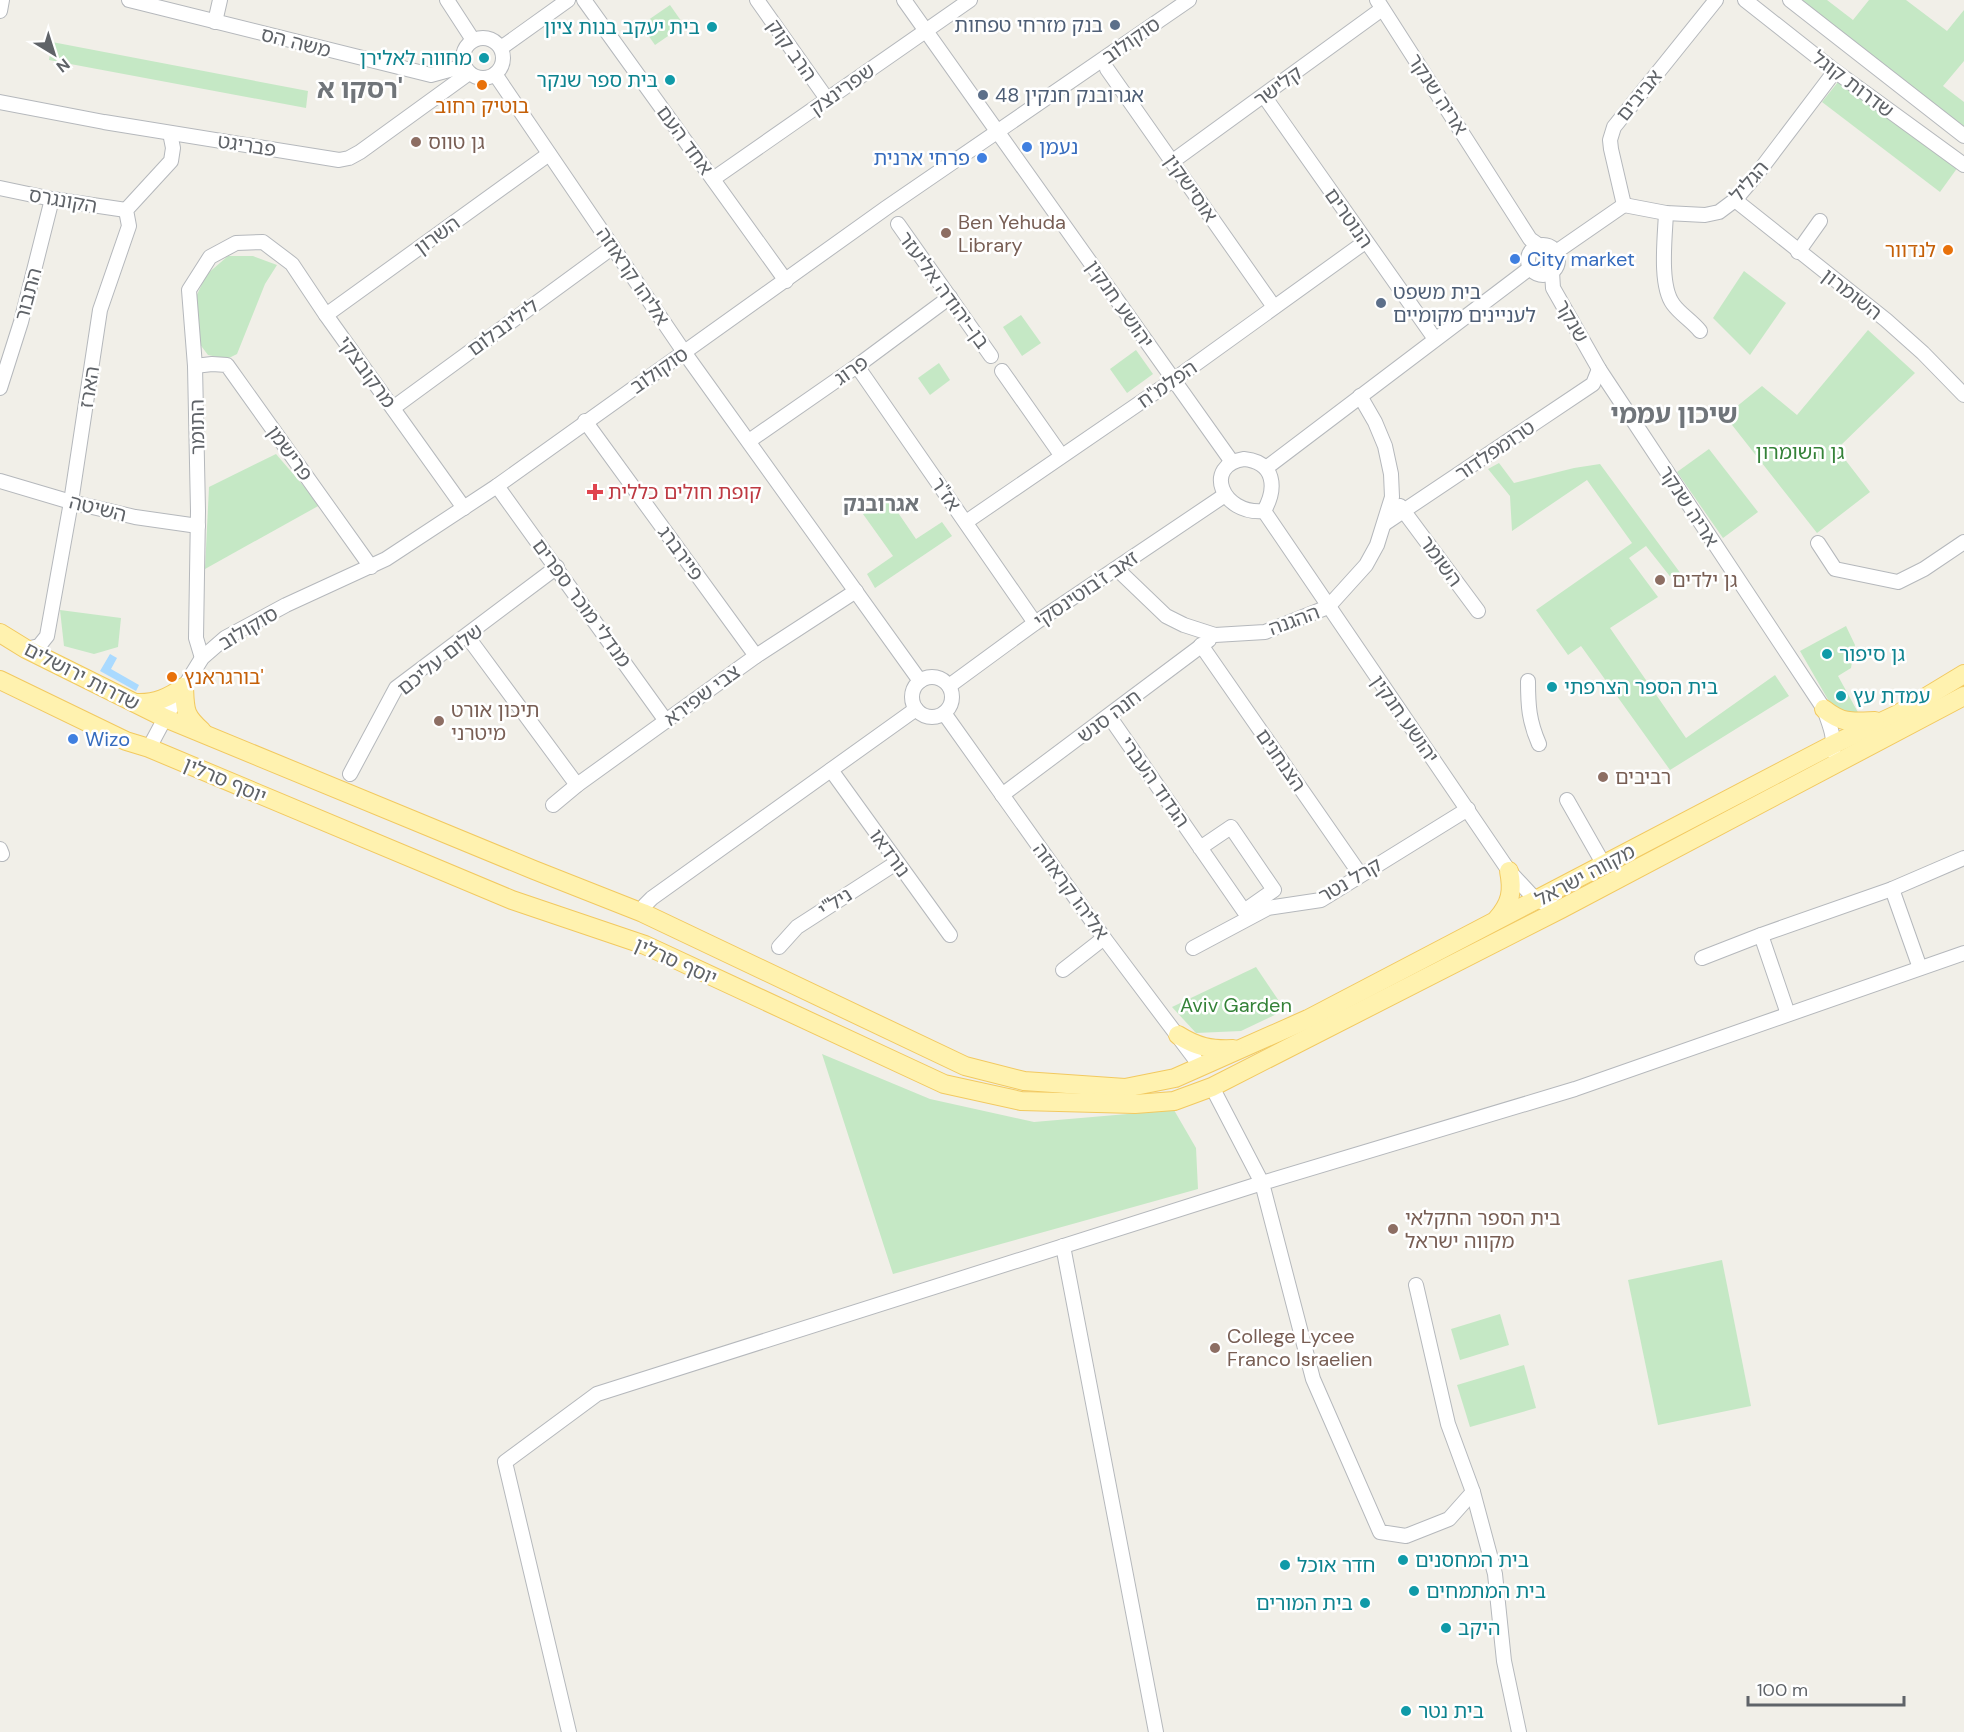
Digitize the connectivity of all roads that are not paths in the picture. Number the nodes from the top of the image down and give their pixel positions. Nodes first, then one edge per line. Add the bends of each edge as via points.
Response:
1 (2, 0) edge
2 (129, 0) edge
3 (220, 0) edge
4 (447, 0) edge
5 (568, 0) edge
6 (584, 0) edge
7 (757, 0) edge
8 (904, 0) edge
9 (970, 0) edge
10 (1189, 0) edge
11 (1716, 0) edge
12 (1745, 0) edge
13 (1790, 0) edge
14 (1379, 5) edge
15 (0, 11) edge
16 (215, 22) junction
17 (926, 31) junction
18 (473, 40) junction
19 (501, 48) junction
20 (466, 69) junction
21 (1107, 69) dead end
22 (1835, 71) junction
23 (495, 74) junction
24 (431, 75) junction
25 (441, 94) junction
26 (1264, 96) junction
27 (827, 99) junction
28 (0, 102) edge
29 (998, 131) junction
30 (170, 133) junction
31 (1964, 136) edge
32 (549, 154) junction
33 (1173, 161) junction
34 (1964, 165) edge
35 (714, 179) junction
36 (0, 188) edge
37 (52, 199) junction
38 (1735, 200) junction
39 (1624, 205) junction
40 (126, 210) junction
41 (1666, 213) junction
42 (1820, 221) dead end
43 (897, 224) dead end
44 (264, 242) joint
45 (1365, 242) junction
46 (1540, 246) junction
47 (614, 247) junction
48 (1556, 252) junction
49 (1798, 252) junction
50 (1530, 268) junction
51 (1552, 272) junction
52 (786, 281) junction
53 (950, 297) junction
54 (1274, 307) junction
55 (326, 315) junction
56 (1700, 331) dead end
57 (1435, 339) junction
58 (684, 352) junction
59 (992, 356) dead end
60 (195, 366) junction
61 (857, 366) junction
62 (1599, 369) junction
63 (1002, 371) dead end
64 (1173, 380) junction
65 (0, 388) edge
66 (1964, 395) edge
67 (1360, 396) junction
68 (393, 408) junction
69 (585, 421) junction
70 (749, 441) junction
71 (1061, 455) junction
72 (1232, 462) junction
73 (1266, 468) junction
74 (0, 482) edge
75 (497, 486) junction
76 (1225, 495) junction
77 (1392, 497) junction
78 (71, 502) junction
79 (464, 508) junction
80 (1264, 511) junction
81 (1405, 512) junction
82 (966, 522) junction
83 (1384, 525) junction
84 (198, 526) junction
85 (1964, 542) edge
86 (1818, 543) dead end
87 (371, 567) junction
88 (557, 567) junction
89 (1117, 569) junction
90 (856, 591) junction
91 (1328, 607) junction
92 (1478, 611) dead end
93 (1035, 623) junction
94 (0, 633) edge
95 (1215, 635) junction
96 (467, 636) junction
97 (1201, 645) junction
98 (26, 649) junction
99 (756, 656) junction
100 (202, 658) junction
101 (1964, 674) edge
102 (0, 680) edge
103 (920, 681) junction
104 (1528, 681) dead end
105 (948, 686) junction
106 (184, 687) junction
107 (1964, 696) edge
108 (134, 702) junction
109 (916, 709) junction
110 (1824, 709) junction
111 (944, 712) junction
112 (1109, 716) junction
113 (165, 718) junction
114 (666, 721) junction
115 (1885, 721) junction
116 (208, 736) junction
117 (1539, 744) dead end
118 (1834, 744) junction
119 (149, 748) junction
120 (831, 770) junction
121 (1824, 770) junction
122 (350, 774) dead end
123 (577, 785) junction
124 (1002, 795) junction
125 (1567, 800) dead end
126 (553, 805) dead end
127 (1468, 809) junction
128 (1200, 848) junction
129 (1964, 858) edge
130 (896, 863) junction
131 (1604, 865) junction
132 (1509, 871) junction
133 (1360, 874) junction
134 (1892, 889) junction
135 (1536, 900) junction
136 (648, 905) junction
137 (1561, 909) junction
138 (1495, 922) junction
139 (950, 935) dead end
140 (1761, 935) junction
141 (1104, 938) junction
142 (645, 945) junction
143 (779, 948) dead end
144 (1193, 948) dead end
145 (1964, 953) edge
146 (1701, 958) dead end
147 (1920, 968) junction
148 (1063, 970) dead end
149 (1788, 1014) junction
150 (1178, 1035) junction
151 (1244, 1048) junction
152 (1201, 1067) junction
153 (1212, 1087) junction
154 (1262, 1183) junction
155 (1063, 1246) junction
156 (1416, 1285) dead end
157 (1473, 1492) junction
158 (569, 1732) edge
159 (1156, 1732) edge
160 (1519, 1732) edge

1 - 15 street
2 - 16 street, משה הס
3 - 16 street
4 - 18 street
5 - 19 street
6 - 35 street, אחד העם
7 - 27 street, הרב קוק
8 - 17 street, יהושע חנקין
9 - 17 street, שפרינצק
10 - 29 street, סוקולוב
11 - 39 street, אביבים via 1614,127 1611,149
12 - 22 street, שדרות קוגל
13 - 31 street, שדרות קוגל
14 - 26 street, קלישר
14 - 46 street, אריה שנקר via 1530,238
16 - 24 street, משה הס
17 - 27 street, שפרינצק
17 - 29 street, יהושע חנקין
18 - 19 street via 492,39
18 - 20 street via 463,54
19 - 23 street via 503,62
20 - 23 street via 482,78
20 - 24 street, משה הס
20 - 25 street, פבריגט
21 - 33 street, אוסישקין
22 - 34 street, שדרות קוגל
22 - 38 street, הגליל
23 - 32 street, אליהו קראוזה
24 - 25 street via 442,82
25 - 30 street, פבריגט via 360,152 339,160
26 - 33 street, קלישר
26 - 45 street, הנוטרים
27 - 35 street, שפרינצק
28 - 30 street, פבריגט
29 - 52 street, סוקולוב
29 - 64 street, יהושע חנקין
30 - 40 street via 171,161
32 - 47 street, אליהו קראוזה
32 - 55 street, השרון
33 - 54 street, אוסישקין
35 - 52 street, אחד העם
36 - 37 street, הקונגרס
37 - 40 street, הקונגרס
37 - 65 street, התבור
38 - 41 street, הגליל via 1719,212 1705,215
38 - 49 street, השומרון
39 - 41 street, הגליל
39 - 48 street
40 - 78 street, הארז via 129,226 100,310
41 - 56 street via 1668,295
42 - 49 street
43 - 53 street, בן-יהודה אליעזר
44 - 55 street, מרקובצקי via 292,264
44 - 60 street, התומר via 236,243 210,257 189,290
45 - 54 street, הפלמ"ח
45 - 57 street, הנוטרים
46 - 48 street via 1549,246
46 - 50 street via 1529,254
47 - 58 street, אליהו קראוזה
47 - 68 street, לילינבלום
48 - 51 street via 1557,265
49 - 66 street, השומרון via 1886,320
50 - 51 street via 1540,275
50 - 57 street
51 - 62 street, שנקר via 1552,288
52 - 58 street, סוקולוב
53 - 59 street, בן-יהודה אליעזר
53 - 61 street, פרוג
54 - 64 street, הפלמ"ח
55 - 68 street, מרקובצקי
57 - 67 street
58 - 69 street, סוקולוב
58 - 70 street, אליהו קראוזה
60 - 84 street, התומר
60 - 87 street, פרישמן via 227,365
61 - 70 street, פרוג
61 - 82 street, אז"ר
62 - 81 street, טרומפלדור via 1593,384
62 - 110 street, אריה שנקר
63 - 71 street
64 - 71 street, הפלמ"ח
64 - 72 street, יהושע חנקין
67 - 73 street
67 - 77 street, ההגנה via 1385,446
68 - 79 street, מרקובצקי
69 - 75 street, סוקולוב
69 - 99 street, פיירברג
70 - 90 street, אליהו קראוזה
71 - 82 street, הפלמ"ח
72 - 73 street via 1251,460
72 - 76 street via 1226,466 1221,480
73 - 80 street via 1272,484
74 - 78 street, השיטה
75 - 79 street, סוקולוב
75 - 88 street, מנדלי מוכר ספרים
76 - 80 street via 1242,510
76 - 89 street, זאב ז'בוטינסקי
77 - 81 street
77 - 83 street, ההגנה
78 - 84 street, השיטה
78 - 98 street, הארז via 47,636 39,646
79 - 87 street, סוקולוב
80 - 91 street, יהושע חנקין
81 - 83 street, טרומפלדור
81 - 92 street, השומר
82 - 93 street, אז"ר
83 - 91 street, ההגנה via 1366,565
84 - 100 street, התומר via 196,638
85 - 86 street via 1898,582 1835,568
87 - 100 street, סוקולוב via 276,610 225,638
88 - 96 street, שלום עליכם
88 - 114 street, מנדלי מוכר ספרים
89 - 93 street, זאב ז'בוטינסקי
89 - 95 street, ההגנה via 1166,616
90 - 99 street, צבי שפירא
90 - 103 street, אליהו קראוזה
91 - 95 street, ההגנה via 1265,632
91 - 127 street, יהושע חנקין
93 - 105 street, זאב ז'בוטינסקי
94 - 98 main road, שדרות ירושלים
95 - 97 street, חנה סנש
96 - 122 street, שלום עליכם via 396,688
96 - 123 street
97 - 112 street, חנה סנש
97 - 133 street, הצנחנים
98 - 108 main road, שדרות ירושלים
99 - 114 street, צבי שפירא
100 - 106 street, סוקולוב
101 - 115 main road, מקווה ישראל
102 - 119 main road, שדרות ירושלים via 126,741
103 - 105 street via 939,678
103 - 109 street via 912,697
104 - 117 street via 1529,716
105 - 111 street via 951,703
106 - 108 main road via 150,704
106 - 113 street, סוקולוב
106 - 116 main road via 188,719
107 - 121 main road, מקווה ישראל
108 - 113 main road, שדרות ירושלים
109 - 111 street via 932,716
109 - 120 street
110 - 115 main road via 1849,722
110 - 118 street, אריה שנקר
111 - 124 street, אליהו קראוזה
112 - 124 street, חנה סנש
112 - 128 street, הגדוד העברי
113 - 116 main road, יוסף סרלין
113 - 119 street, סוקולוב
114 - 123 street, צבי שפירא
115 - 118 main road, מקווה ישראל
116 - 136 main road, יוסף סרלין via 616,902
118 - 121 street
118 - 131 main road, מקווה ישראל
119 - 142 main road, יוסף סרלין via 501,895
120 - 130 street, נורדאו
120 - 136 street
121 - 137 main road, מקווה ישראל
123 - 126 street, צבי שפירא
124 - 141 street, אליהו קראוזה
125 - 131 street
127 - 132 street, יהושע חנקין
127 - 133 street, קרל נטר
128 - 128 street, הגדוד העברי via 1244,911 1274,890 1231,827
129 - 134 street
130 - 139 street, נורדאו
130 - 143 street, ניל"י via 797,927
131 - 135 main road, מקווה ישראל
132 - 135 street, יהושע חנקין
132 - 138 main road via 1511,897
133 - 144 street, קרל נטר via 1321,900 1268,908
134 - 140 street
134 - 147 street
135 - 137 street, יהושע חנקין
135 - 138 main road, מקווה ישראל
136 - 142 main road
136 - 152 main road, יוסף סרלין via 965,1066 1024,1081 1125,1088 1175,1078
137 - 153 main road, מקווה ישראל
138 - 151 main road, מקווה ישראל
140 - 146 street
140 - 149 street
141 - 148 street
141 - 150 street, אליהו קראוזה
142 - 153 main road, יוסף סרלין via 944,1084 1021,1101 1135,1104 1174,1101
145 - 147 street
147 - 149 street
149 - 154 street via 1575,1089
150 - 151 main road via 1206,1049
150 - 152 street, אליהו קראוזה
151 - 152 main road, מקווה ישראל
152 - 153 main road
153 - 154 street
154 - 155 street
154 - 157 street via 1312,1379 1380,1532 1406,1536 1449,1519
155 - 158 street via 597,1394 506,1462
155 - 159 street
156 - 157 street via 1448,1424
157 - 160 street via 1495,1574 1504,1661

